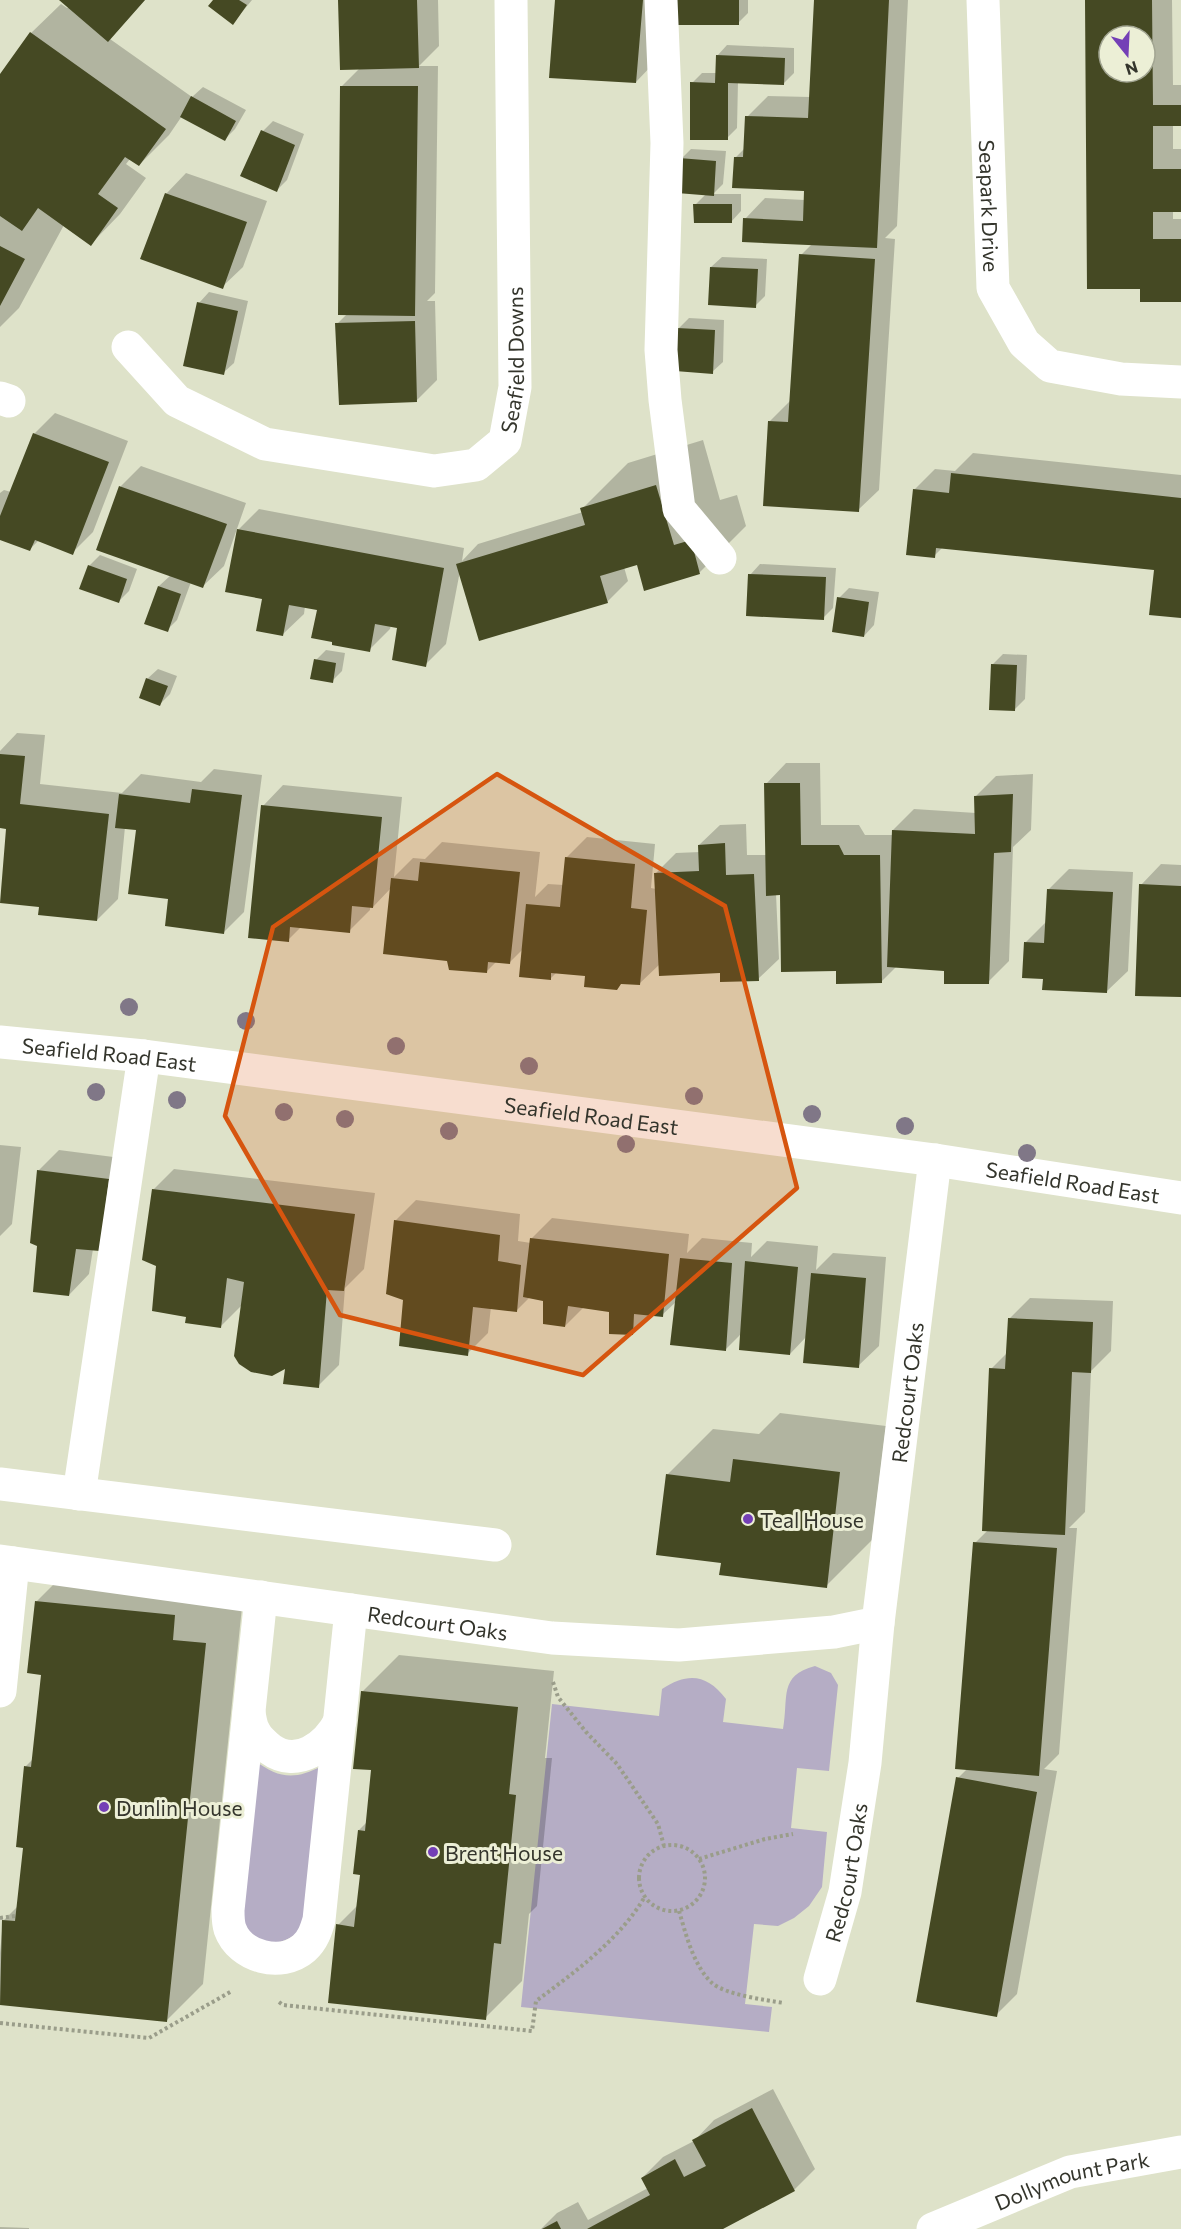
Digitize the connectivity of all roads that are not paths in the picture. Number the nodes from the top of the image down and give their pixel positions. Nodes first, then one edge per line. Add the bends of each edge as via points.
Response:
1 (511, 0) edge
2 (661, 0) edge
3 (983, 0) edge
4 (128, 347) dead end
5 (1181, 382) edge
6 (720, 558) dead end
7 (0, 1042) edge
8 (144, 1056) junction
9 (935, 1160) junction
10 (1181, 1198) edge
11 (0, 1484) edge
12 (79, 1494) junction
13 (495, 1545) dead end
14 (7, 1562) edge
15 (261, 1597) junction
16 (351, 1610) junction
17 (878, 1623) junction
18 (1, 1678) edge
19 (249, 1713) junction
20 (340, 1721) junction
21 (820, 1979) road end
22 (1181, 2152) edge
23 (933, 2229) edge

1 - 4 street, Seafield Downs via 514,387 505,441 476,465 434,471 265,444 177,401
2 - 6 street via 667,143 661,350 665,400 679,508
3 - 5 street, Seapark Drive via 993,288 1024,343 1050,366 1120,379
7 - 8 street, Seafield Road East
8 - 9 street, Seafield Road East
8 - 12 street
9 - 10 street, Seafield Road East
9 - 17 street, Redcourt Oaks
11 - 12 street
12 - 13 street
14 - 15 street, Redcourt Oaks
14 - 18 street
15 - 16 street, Redcourt Oaks
15 - 19 street
16 - 17 street, Redcourt Oaks via 552,1638 680,1645 834,1632
16 - 20 street
17 - 21 street, Redcourt Oaks via 865,1763 845,1892
19 - 20 street via 263,1744 290,1757 308,1754 321,1746
19 - 20 street via 228,1910 230,1929 239,1943 269,1965 303,1949 319,1920
22 - 23 street, Dollymount Park via 1070,2172

